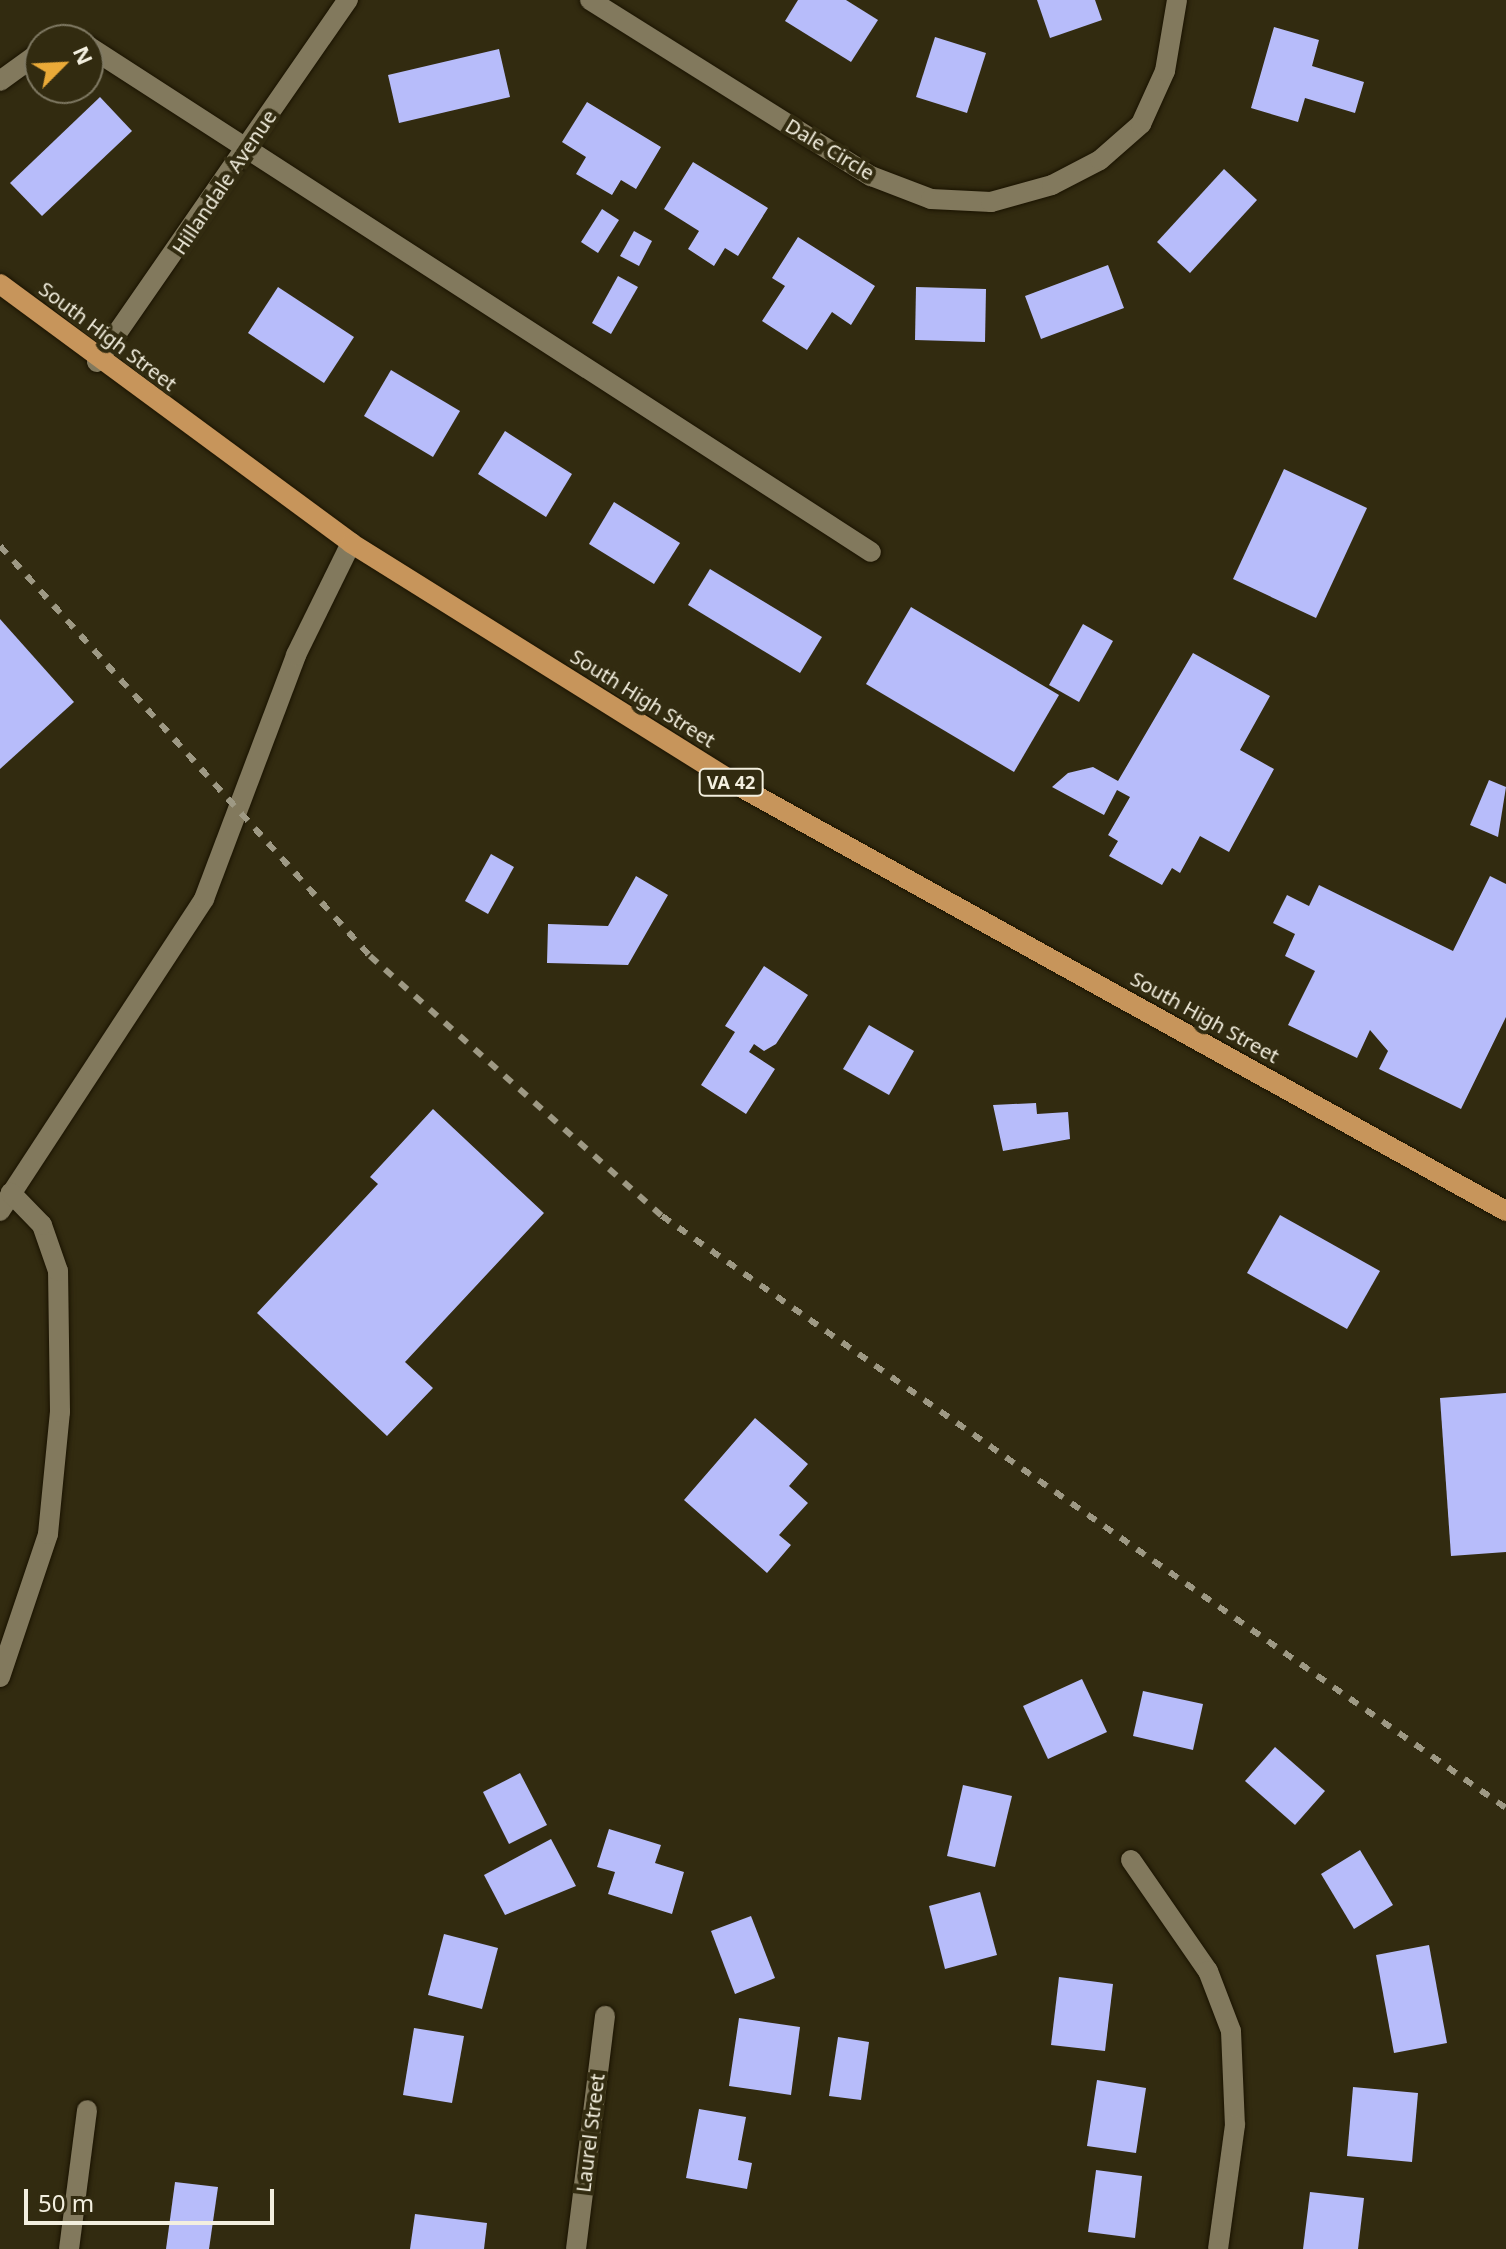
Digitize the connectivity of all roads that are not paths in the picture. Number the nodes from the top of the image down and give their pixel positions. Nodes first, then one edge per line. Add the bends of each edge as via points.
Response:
1 (348, 0) edge
2 (590, 0) edge
3 (1177, 0) edge
4 (104, 56) edge
5 (24, 64) edge
6 (0, 81) edge
7 (249, 147) junction
8 (0, 284) edge
9 (97, 362) junction
10 (351, 543) junction
11 (871, 552) dead end
12 (5, 1202) edge
13 (1506, 1211) edge
14 (0, 1677) edge
15 (1131, 1860) dead end
16 (605, 2016) dead end
17 (87, 2110) dead end
18 (69, 2249) edge
19 (576, 2249) edge
20 (1218, 2249) edge

1 - 7 street, Hillandale Avenue
2 - 3 street, Dale Circle via 871,176 931,199 991,202 1064,179 1141,124 1165,71
4 - 7 street
5 - 6 street
7 - 9 street, Hillandale Avenue
7 - 11 street
8 - 9 main road, South High Street / VA 42
9 - 10 main road, South High Street / VA 42
10 - 12 street via 296,655 204,899
10 - 13 main road, South High Street / VA 42 via 744,789
12 - 14 street via 42,1225 58,1271 60,1412 48,1534
15 - 20 street via 1208,1971 1231,2031 1237,2094
16 - 19 street, Laurel Street
17 - 18 street

